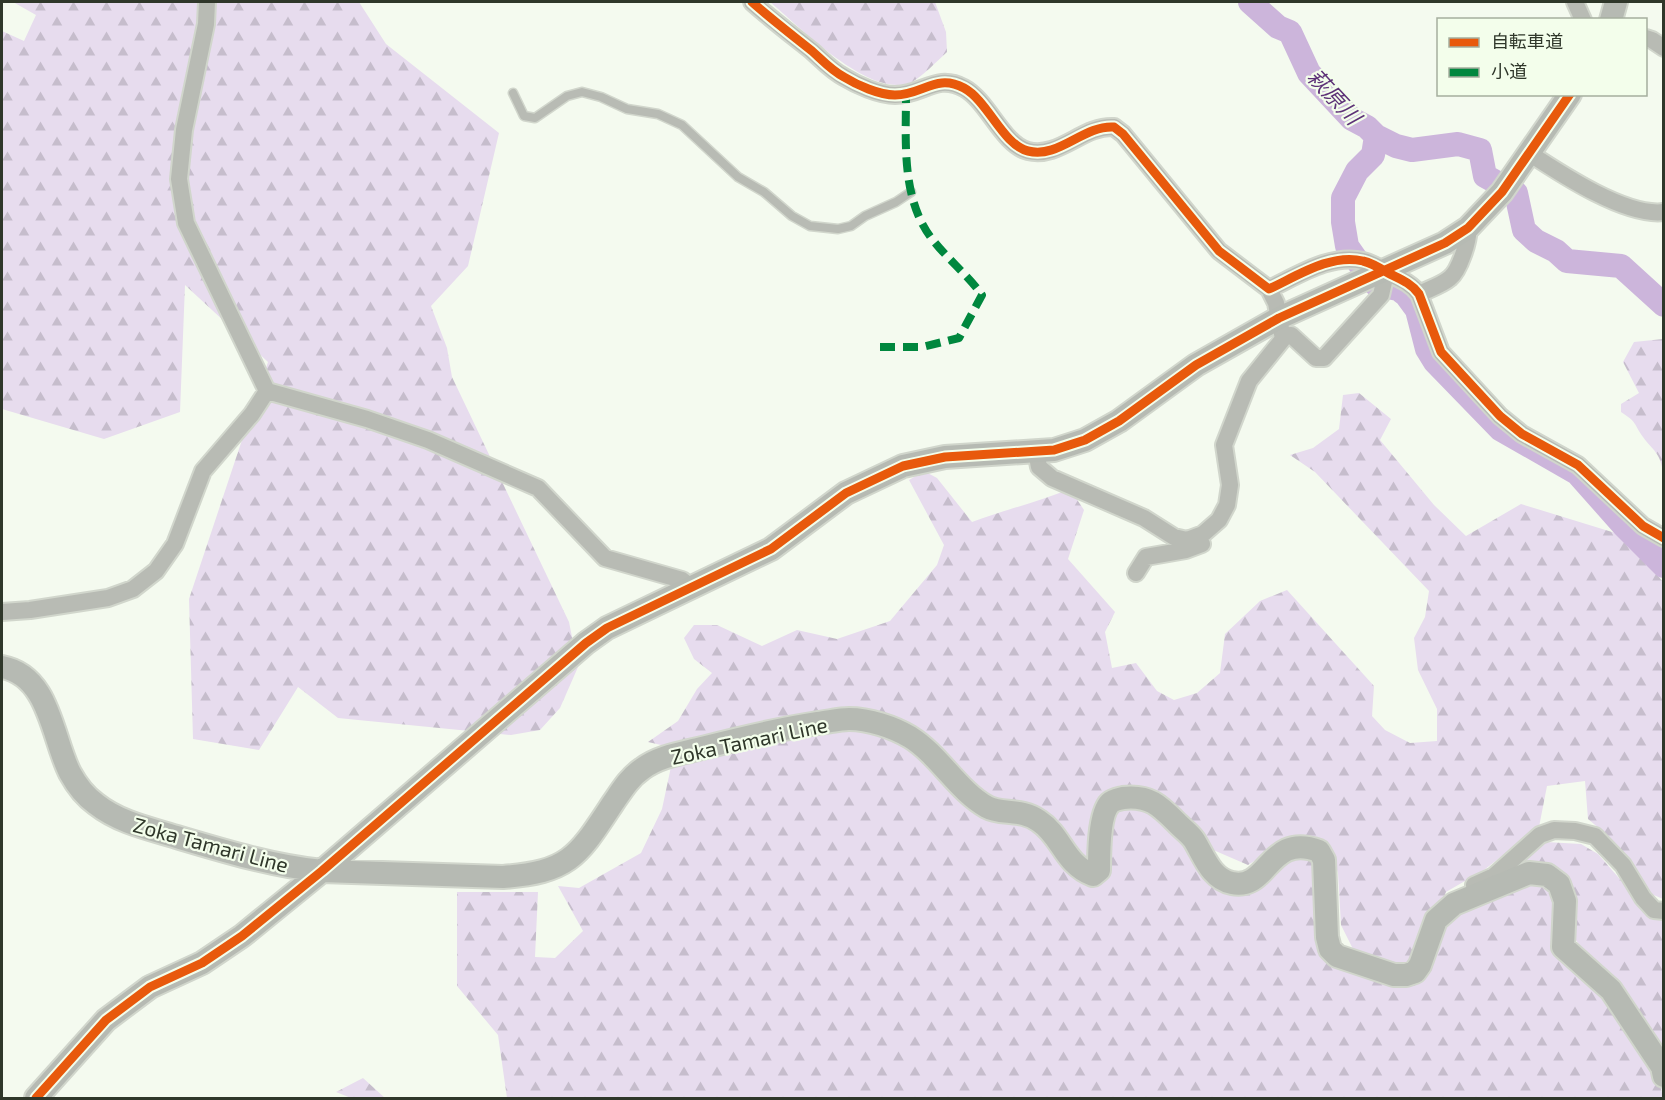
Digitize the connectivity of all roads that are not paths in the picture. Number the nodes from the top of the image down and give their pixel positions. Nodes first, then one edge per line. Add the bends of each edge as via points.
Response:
1 (207, 2) edge
2 (752, 2) edge
3 (1575, 2) edge
4 (1616, 2) edge
5 (1583, 18) edge
6 (1612, 18) edge
7 (1647, 38) edge
8 (1664, 48) edge
9 (513, 93) dead end
10 (1569, 96) edge
11 (1529, 153) junction
12 (911, 192) dead end
13 (1664, 213) edge
14 (1468, 228) junction
15 (1381, 280) junction
16 (1269, 289) junction
17 (1419, 294) junction
18 (1281, 327) junction
19 (267, 391) junction
20 (1036, 451) junction
21 (1219, 520) junction
22 (1664, 538) edge
23 (1136, 573) dead end
24 (691, 588) junction
25 (2, 612) edge
26 (2, 667) edge
27 (322, 871) junction
28 (1454, 904) junction
29 (1664, 911) edge
30 (1664, 1076) edge
31 (36, 1098) edge

1 - 19 street via 178,179 186,223
2 - 16 street via 842,77 873,90 906,94 940,81 967,89 1006,135 1026,151 1056,148 1095,129 1114,127 1219,251
3 - 5 street
4 - 6 main road
7 - 8 street
9 - 12 lane via 524,116 535,118 567,96 582,92 627,109 658,114 682,125 738,177 810,226 838,229 851,225
10 - 11 main road
11 - 13 street via 1573,183 1641,212
11 - 14 main road via 1502,192
14 - 15 main road
14 - 17 street via 1461,261 1452,278
15 - 16 street via 1375,264 1336,261
15 - 17 street via 1414,286
15 - 18 main road via 1347,287
15 - 18 street via 1324,358 1316,358
16 - 18 street
17 - 22 street via 1441,352 1500,416 1522,434 1578,465 1643,526
18 - 20 main road via 1196,365 1119,421 1085,440
18 - 21 street via 1278,347 1249,381 1224,445 1230,485 1227,505
19 - 24 street via 368,419 538,488 604,558 682,580
19 - 25 street via 203,471 175,544 156,571 133,589 108,598
20 - 21 street via 1039,467 1052,478 1144,518 1174,537 1186,540 1203,534
20 - 24 main road via 945,457 903,466 846,493 771,549
21 - 23 street via 1222,524 1205,543 1146,557
24 - 27 main road via 607,628 586,643
26 - 27 main road, Zoka Tamari Line via 27,680 39,693 69,772 96,804 137,825 242,855
27 - 28 main road, Zoka Tamari Line via 503,877 553,869 575,856 628,780 656,760 773,730 849,719 888,727 910,738 988,808 1022,813 1042,822 1079,869 1093,875 1099,870 1103,814 1110,803 1137,797 1161,807 1192,837 1213,872 1233,884 1247,884 1280,852 1298,846 1319,851 1324,860 1330,949 1336,956 1394,975 1415,972 1436,920
27 - 31 main road via 242,936 202,963 150,987 127,1003 106,1020
28 - 29 street via 1451,896 1494,876 1540,835 1554,830 1595,836 1623,865 1642,898 1654,910
28 - 30 main road, Zoka Tamari Line via 1529,873 1547,875 1559,884 1565,901 1563,947 1611,990

